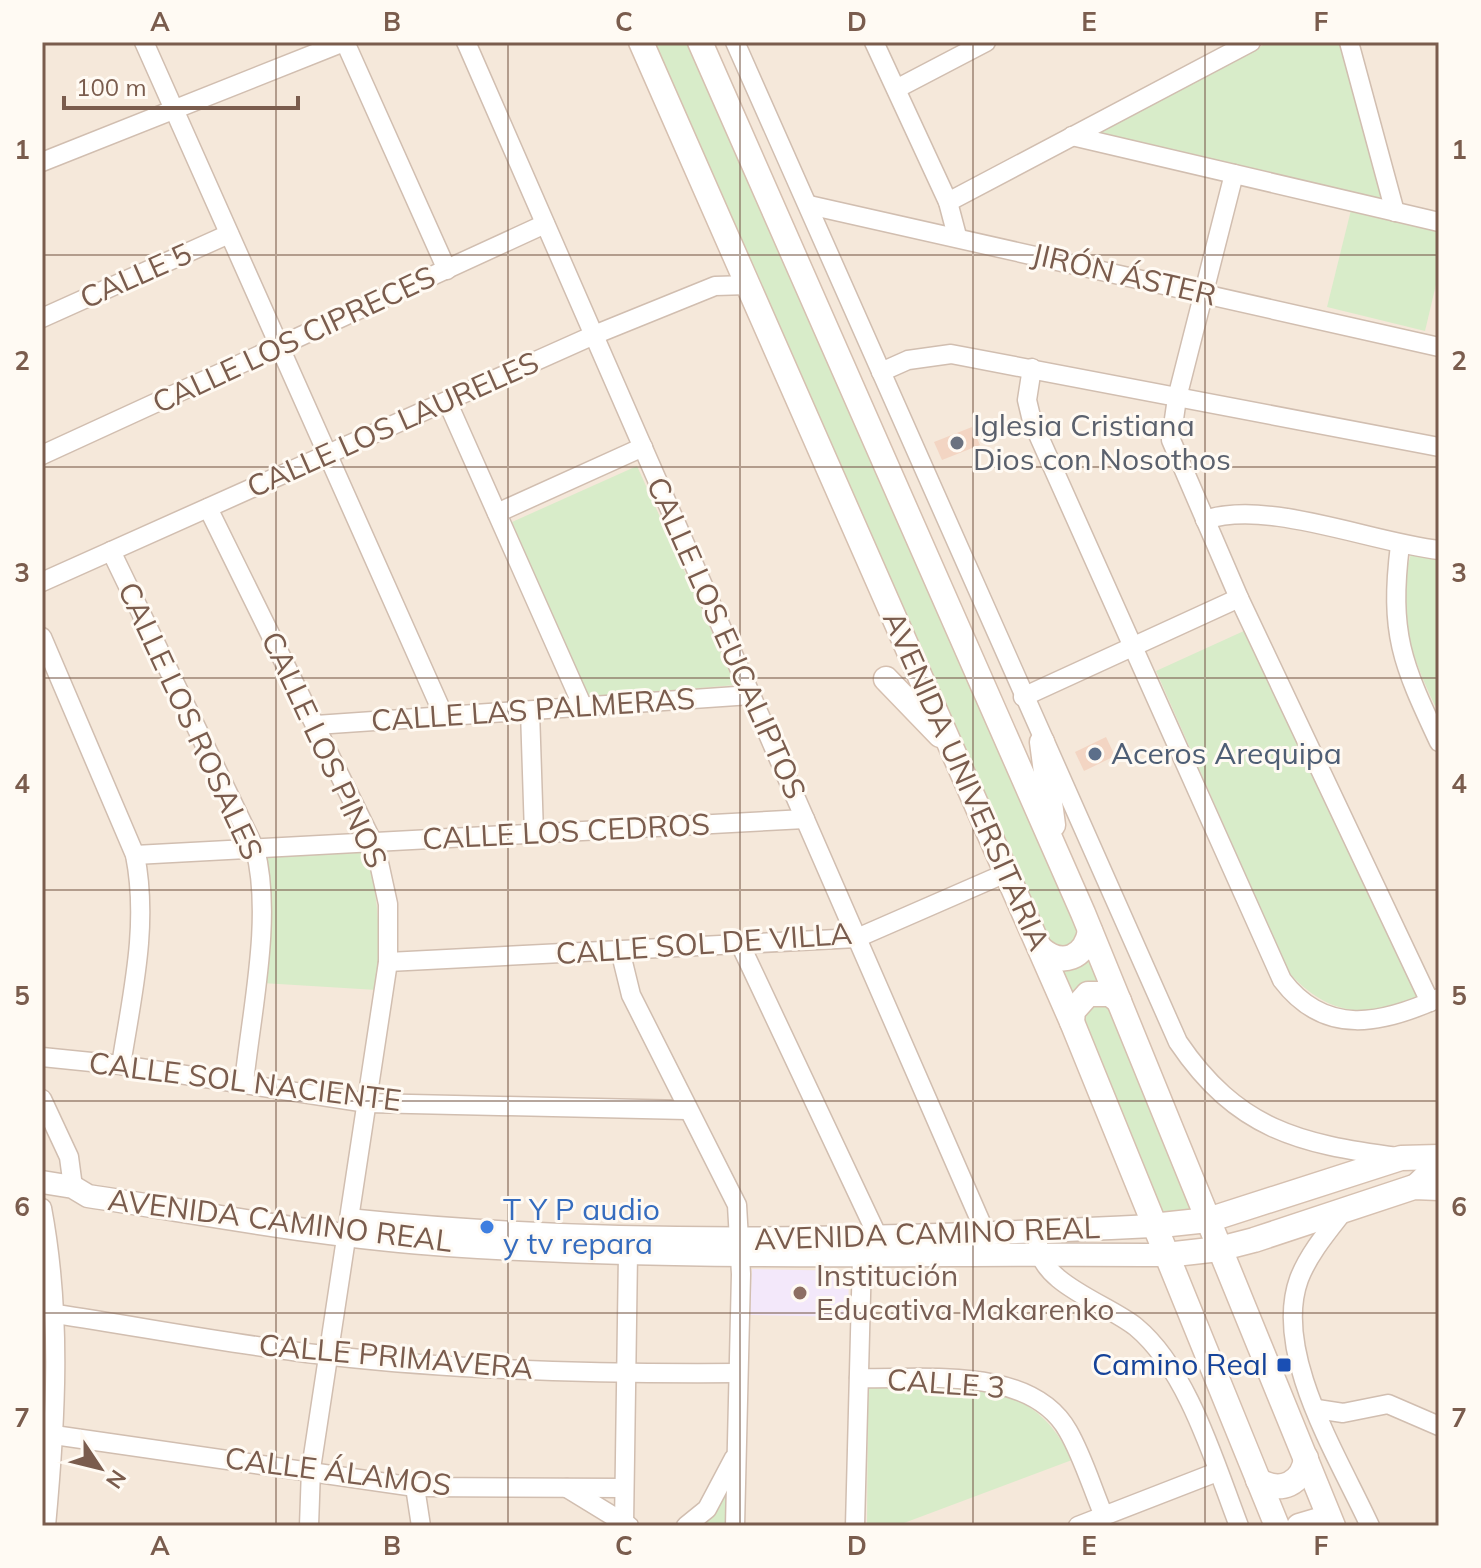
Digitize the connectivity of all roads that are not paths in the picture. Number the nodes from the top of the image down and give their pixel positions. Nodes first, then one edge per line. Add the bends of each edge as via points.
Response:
1 (144, 42) edge
2 (345, 42) edge
3 (466, 42) edge
4 (641, 42) edge
5 (700, 42) edge
6 (735, 42) edge
7 (874, 42) edge
8 (1251, 42) edge
9 (1349, 42) edge
10 (981, 43) edge
11 (898, 88) junction
12 (174, 110) junction
13 (1072, 136) junction
14 (42, 162) edge
15 (1234, 174) junction
16 (948, 202) junction
17 (809, 205) junction
18 (1395, 212) junction
19 (1439, 222) edge
20 (545, 224) junction
21 (229, 234) junction
22 (957, 236) junction
23 (447, 270) junction
24 (748, 285) junction
25 (1203, 292) junction
26 (44, 312) edge
27 (594, 335) junction
28 (280, 347) junction
29 (1439, 347) edge
30 (1032, 368) junction
31 (881, 372) junction
32 (1177, 398) junction
33 (447, 401) junction
34 (643, 447) junction
35 (1439, 447) edge
36 (328, 454) junction
37 (42, 455) edge
38 (208, 508) junction
39 (497, 513) junction
40 (1205, 520) junction
41 (1400, 545) junction
42 (1439, 550) edge
43 (111, 551) junction
44 (42, 582) edge
45 (1239, 598) junction
46 (42, 637) edge
47 (1133, 646) junction
48 (886, 679) dead end
49 (751, 695) junction
50 (1023, 697) junction
51 (583, 707) junction
52 (530, 711) junction
53 (444, 716) junction
54 (316, 725) junction
55 (1042, 742) junction
56 (1439, 742) edge
57 (952, 747) junction
58 (805, 819) junction
59 (534, 834) junction
60 (373, 842) junction
61 (255, 849) junction
62 (1056, 851) junction
63 (135, 855) junction
64 (1006, 873) junction
65 (1090, 931) junction
66 (857, 938) junction
67 (740, 944) junction
68 (1041, 949) junction
69 (620, 950) junction
70 (388, 962) junction
71 (1435, 1000) edge
72 (1119, 1001) junction
73 (1072, 1022) junction
74 (42, 1057) edge
75 (121, 1065) junction
76 (244, 1083) junction
77 (42, 1099) edge
78 (367, 1103) junction
79 (687, 1110) junction
80 (1439, 1157) edge
81 (1401, 1158) junction
82 (1439, 1163) edge
83 (42, 1182) edge
84 (73, 1187) junction
85 (1414, 1187) junction
86 (1439, 1188) edge
87 (42, 1208) edge
88 (1346, 1208) junction
89 (1208, 1220) junction
90 (1152, 1226) junction
91 (346, 1228) junction
92 (1039, 1231) junction
93 (986, 1234) junction
94 (879, 1239) junction
95 (741, 1248) junction
96 (1219, 1249) junction
97 (628, 1253) junction
98 (1038, 1255) junction
99 (1166, 1255) junction
100 (862, 1257) junction
101 (56, 1314) junction
102 (329, 1356) junction
103 (626, 1373) junction
104 (738, 1373) junction
105 (859, 1378) junction
106 (49, 1401) edge
107 (1317, 1409) junction
108 (1439, 1426) edge
109 (54, 1435) junction
110 (737, 1452) junction
111 (1306, 1458) junction
112 (311, 1469) junction
113 (1217, 1472) junction
114 (1258, 1480) junction
115 (415, 1487) junction
116 (566, 1488) junction
117 (624, 1488) junction
118 (1104, 1516) junction
119 (626, 1525) edge
120 (46, 1526) edge
121 (309, 1526) edge
122 (421, 1526) edge
123 (686, 1526) edge
124 (735, 1526) edge
125 (855, 1526) edge
126 (1078, 1526) edge
127 (1239, 1526) edge
128 (1277, 1526) edge
129 (1299, 1526) edge
130 (1332, 1526) edge
131 (1370, 1526) edge

1 - 12 street
2 - 12 street
2 - 23 street
3 - 20 street, CALLE LOS EUCALIPTOS
4 - 24 main road, AVENIDA UNIVERSITARIA
5 - 62 main road, AVENIDA UNIVERSITARIA
6 - 17 street
7 - 11 street
8 - 13 street
9 - 18 street
10 - 11 street
11 - 16 street
12 - 14 street
12 - 21 street
13 - 15 street
13 - 16 street
15 - 18 street
15 - 25 street
16 - 22 street
17 - 22 street, JIRÓN ÁSTER
17 - 31 street
18 - 19 street
20 - 23 street, CALLE LOS CIPRECES
20 - 27 street, CALLE LOS EUCALIPTOS
21 - 26 street, CALLE 5
21 - 28 street
22 - 25 street, JIRÓN ÁSTER
23 - 28 street, CALLE LOS CIPRECES
24 - 27 street, CALLE LOS LAURELES via 715,286
24 - 57 main road, AVENIDA UNIVERSITARIA
25 - 29 street, JIRÓN ÁSTER
25 - 32 street
27 - 33 street, CALLE LOS LAURELES
27 - 34 street, CALLE LOS EUCALIPTOS
28 - 36 street
28 - 37 street, CALLE LOS CIPRECES
30 - 31 street via 951,354 908,360
30 - 32 street
30 - 47 street via 1027,400 1032,421
31 - 50 street
32 - 35 street
32 - 40 street via 1171,440
33 - 36 street, CALLE LOS LAURELES
33 - 39 street
34 - 39 street
34 - 49 street, CALLE LOS EUCALIPTOS
36 - 38 street, CALLE LOS LAURELES
36 - 53 street
38 - 43 street, CALLE LOS LAURELES
38 - 54 street, CALLE LOS PINOS
39 - 51 street
40 - 41 street via 1224,513 1257,512
40 - 45 street
41 - 42 street
41 - 56 street via 1396,625 1414,688
43 - 44 street, CALLE LOS LAURELES
43 - 61 street, CALLE LOS ROSALES
45 - 47 street
45 - 71 street
46 - 63 street
47 - 50 street
47 - 71 street via 1282,980 1297,998 1315,1011 1363,1021 1392,1017
48 - 57 main road
49 - 51 street, CALLE LAS PALMERAS
49 - 58 street, CALLE LOS EUCALIPTOS
50 - 55 street
51 - 52 street, CALLE LAS PALMERAS
52 - 53 street, CALLE LAS PALMERAS
52 - 59 street
53 - 54 street, CALLE LAS PALMERAS
54 - 60 street, CALLE LOS PINOS
55 - 62 main road
55 - 81 street via 1164,1015 1197,1070 1245,1114 1286,1135
57 - 64 main road, AVENIDA UNIVERSITARIA
58 - 59 street, CALLE LOS CEDROS
58 - 66 street, CALLE LOS EUCALIPTOS
59 - 60 street, CALLE LOS CEDROS
60 - 61 street, CALLE LOS CEDROS
60 - 70 street, CALLE LOS PINOS via 388,904
61 - 63 street, CALLE LOS CEDROS
61 - 76 street, CALLE LOS ROSALES via 260,931
62 - 65 main road, AVENIDA UNIVERSITARIA
63 - 75 street via 143,900
64 - 66 street, CALLE SOL DE VILLA
64 - 68 main road, AVENIDA UNIVERSITARIA
65 - 68 main road via 1088,942 1072,958 1060,959
65 - 72 main road, AVENIDA UNIVERSITARIA
66 - 67 street, CALLE SOL DE VILLA
66 - 93 street, CALLE LOS EUCALIPTOS
67 - 69 street, CALLE SOL DE VILLA
67 - 94 street
68 - 73 main road, AVENIDA UNIVERSITARIA
69 - 70 street, CALLE SOL DE VILLA
69 - 79 street via 631,995
70 - 78 street, CALLE LOS PINOS
72 - 73 main road via 1110,994 1088,994 1079,1001
72 - 89 main road, AVENIDA UNIVERSITARIA
73 - 90 main road, AVENIDA UNIVERSITARIA
74 - 75 street, CALLE SOL NACIENTE
75 - 76 street, CALLE SOL NACIENTE
76 - 78 street, CALLE SOL NACIENTE
77 - 84 street via 69,1157
78 - 79 street, CALLE SOL NACIENTE
78 - 91 street, CALLE LOS PINOS
79 - 95 street via 737,1205
80 - 81 main road, AVENIDA CAMINO REAL
81 - 89 main road, AVENIDA CAMINO REAL
82 - 85 street
83 - 84 street, AVENIDA CAMINO REAL
84 - 91 street, AVENIDA CAMINO REAL via 89,1182
85 - 86 main road, AVENIDA CAMINO REAL
85 - 88 main road, AVENIDA CAMINO REAL
87 - 101 street
88 - 96 main road, AVENIDA CAMINO REAL
88 - 107 street via 1299,1279 1292,1309 1298,1366
89 - 90 main road, AVENIDA CAMINO REAL
89 - 96 main road, AVENIDA UNIVERSITARIA
90 - 92 street, AVENIDA CAMINO REAL
90 - 99 main road, AVENIDA UNIVERSITARIA
91 - 95 street, AVENIDA CAMINO REAL via 448,1229
91 - 97 street, AVENIDA CAMINO REAL via 449,1245
91 - 102 street, CALLE LOS PINOS
92 - 93 street, AVENIDA CAMINO REAL
92 - 98 street
93 - 94 street, AVENIDA CAMINO REAL
94 - 95 street, AVENIDA CAMINO REAL
95 - 97 street, AVENIDA CAMINO REAL
95 - 100 street, AVENIDA CAMINO REAL
95 - 104 street
96 - 99 main road, AVENIDA CAMINO REAL
96 - 111 main road, AVENIDA UNIVERSITARIA
97 - 103 street
98 - 99 street, AVENIDA CAMINO REAL
98 - 100 street, AVENIDA CAMINO REAL
98 - 113 street via 1058,1280 1116,1312 1146,1336 1180,1384
99 - 114 main road, AVENIDA UNIVERSITARIA
100 - 105 street
101 - 102 street, CALLE PRIMAVERA
101 - 106 street
102 - 103 street, CALLE PRIMAVERA
102 - 112 street, CALLE LOS PINOS
103 - 104 street, CALLE PRIMAVERA
103 - 117 street
104 - 110 street
105 - 118 street, CALLE 3 via 993,1383 1030,1395 1068,1430
105 - 125 street
106 - 109 street
107 - 108 street via 1343,1413 1388,1404
107 - 131 street
109 - 112 street, CALLE ÁLAMOS
109 - 120 street
110 - 123 street via 707,1509
110 - 124 street
111 - 114 main road via 1300,1476 1285,1487
111 - 130 main road, AVENIDA UNIVERSITARIA
112 - 115 street, CALLE ÁLAMOS
112 - 121 street, CALLE LOS PINOS
113 - 118 street
113 - 127 street
114 - 128 main road, AVENIDA UNIVERSITARIA
115 - 116 street, CALLE ÁLAMOS
115 - 122 street
116 - 117 street, CALLE ÁLAMOS
116 - 119 street
117 - 119 street
118 - 126 street
129 - 130 main road via 1316,1521

